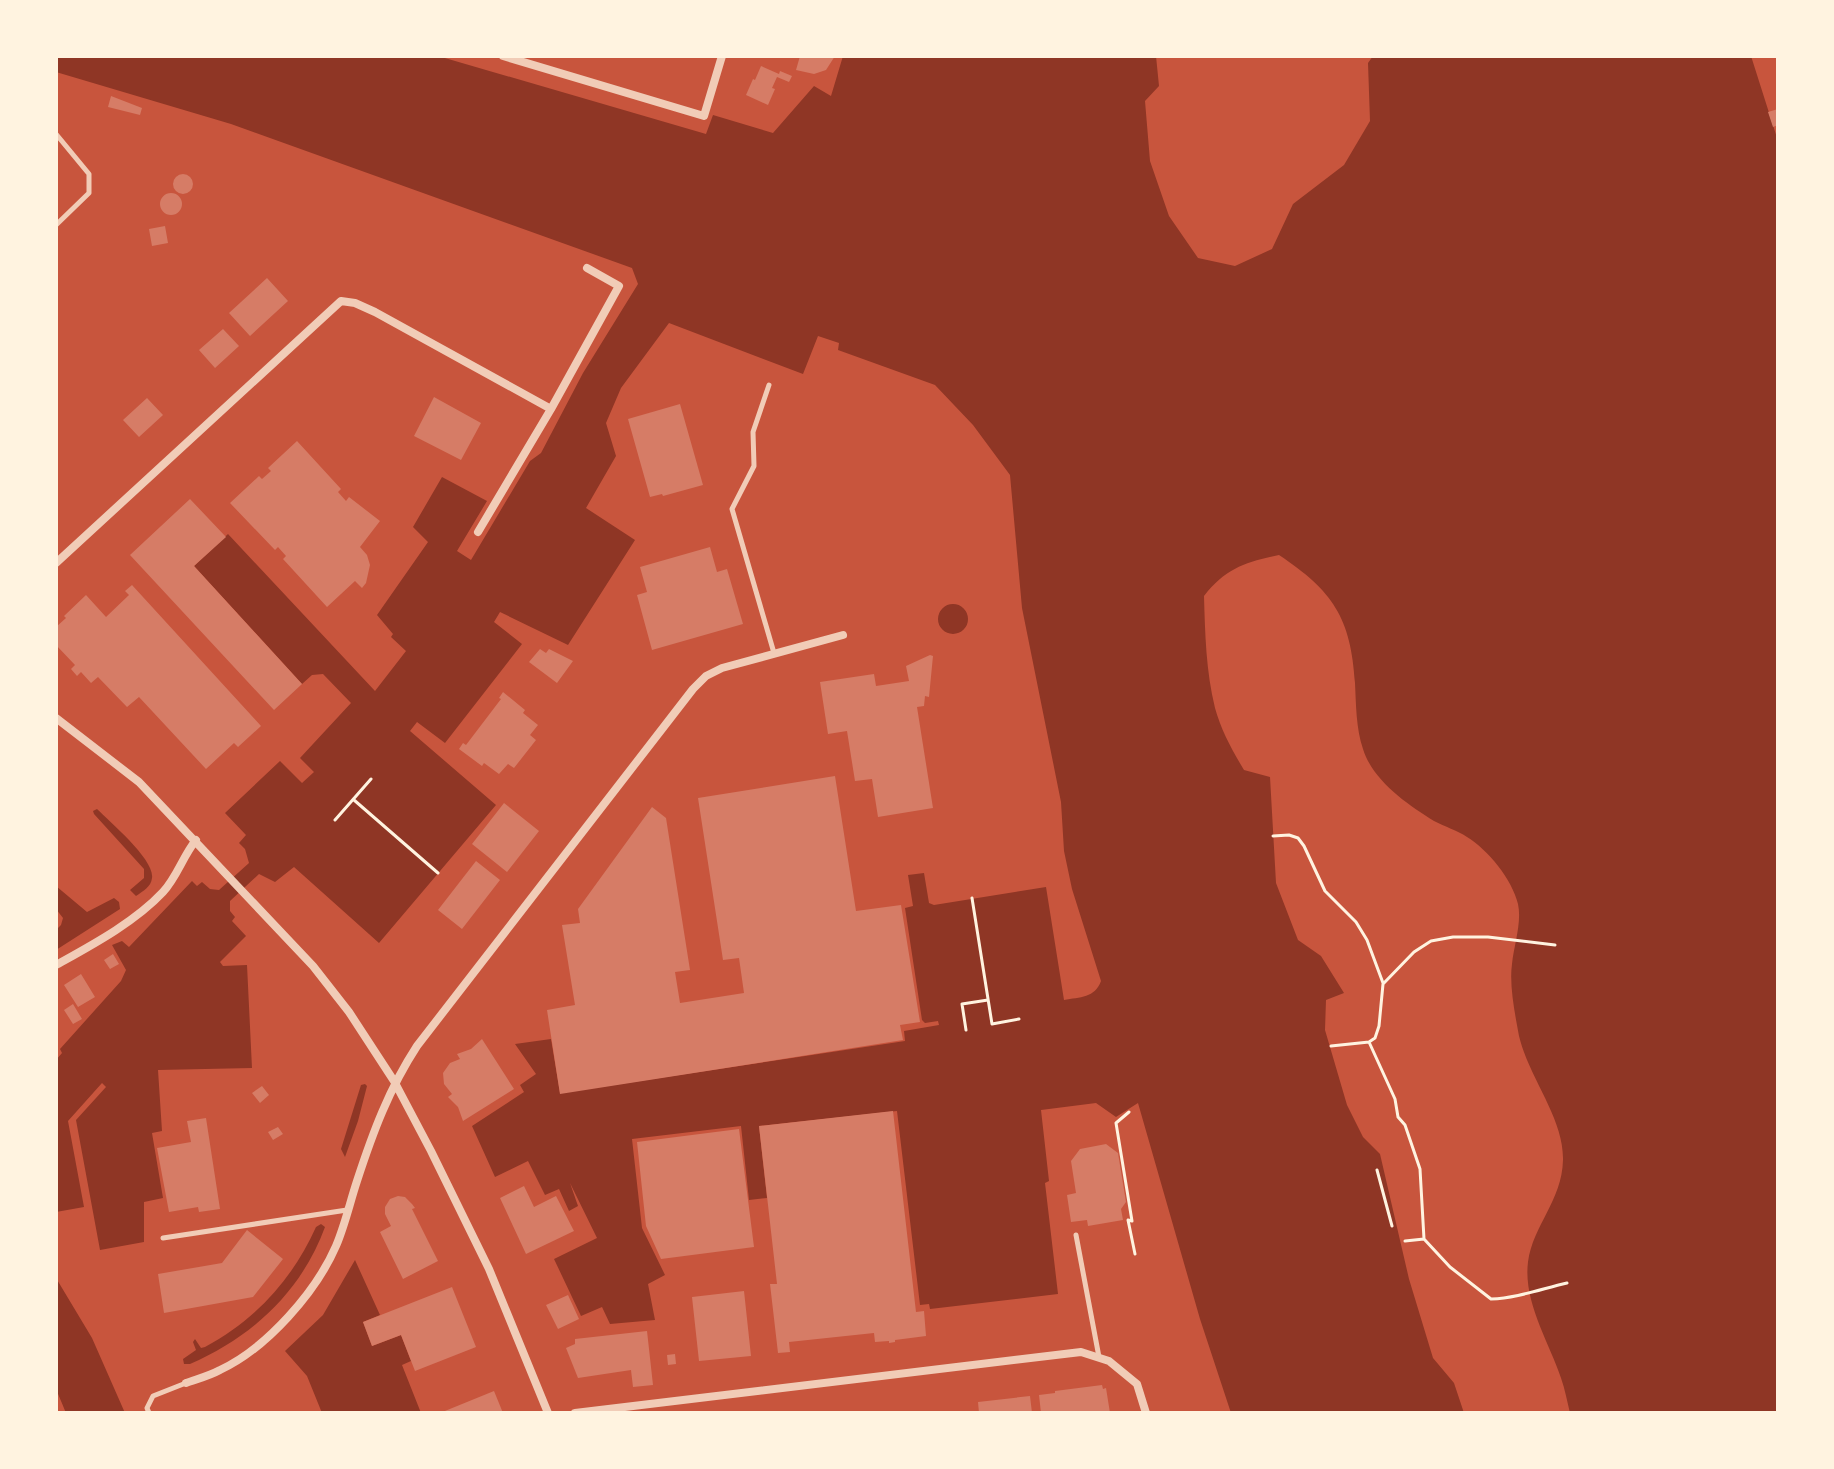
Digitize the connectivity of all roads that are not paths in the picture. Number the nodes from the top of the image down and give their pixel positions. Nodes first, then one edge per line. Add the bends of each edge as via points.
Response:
1 (503, 56) edge
2 (722, 56) edge
3 (56, 134) edge
4 (56, 225) edge
5 (587, 268) dead end
6 (769, 385) dead end
7 (551, 409) junction
8 (478, 532) dead end
9 (56, 563) edge
10 (843, 635) dead end
11 (774, 654) junction
12 (56, 718) edge
13 (196, 840) junction
14 (56, 965) edge
15 (394, 1081) junction
16 (348, 1210) junction
17 (1076, 1235) dead end
18 (163, 1238) dead end
19 (1100, 1358) junction
20 (186, 1383) joint
21 (149, 1413) edge
22 (548, 1413) edge
23 (575, 1413) edge
24 (1146, 1413) edge

1 - 2 street via 704,116
3 - 4 lane via 89,174 89,193
5 - 7 street via 619,286
6 - 11 lane via 753,432 754,466 732,509
7 - 8 street
7 - 9 street via 375,312 341,301
10 - 11 street
11 - 15 street via 722,668 693,689
12 - 13 street via 139,782
13 - 14 street via 153,901
13 - 15 street via 313,966
15 - 16 street
15 - 22 street via 489,1269
16 - 18 lane
16 - 20 street via 336,1246 293,1311 246,1354
17 - 19 lane
19 - 23 street via 1081,1352
19 - 24 street via 1137,1384
20 - 21 lane via 153,1396

